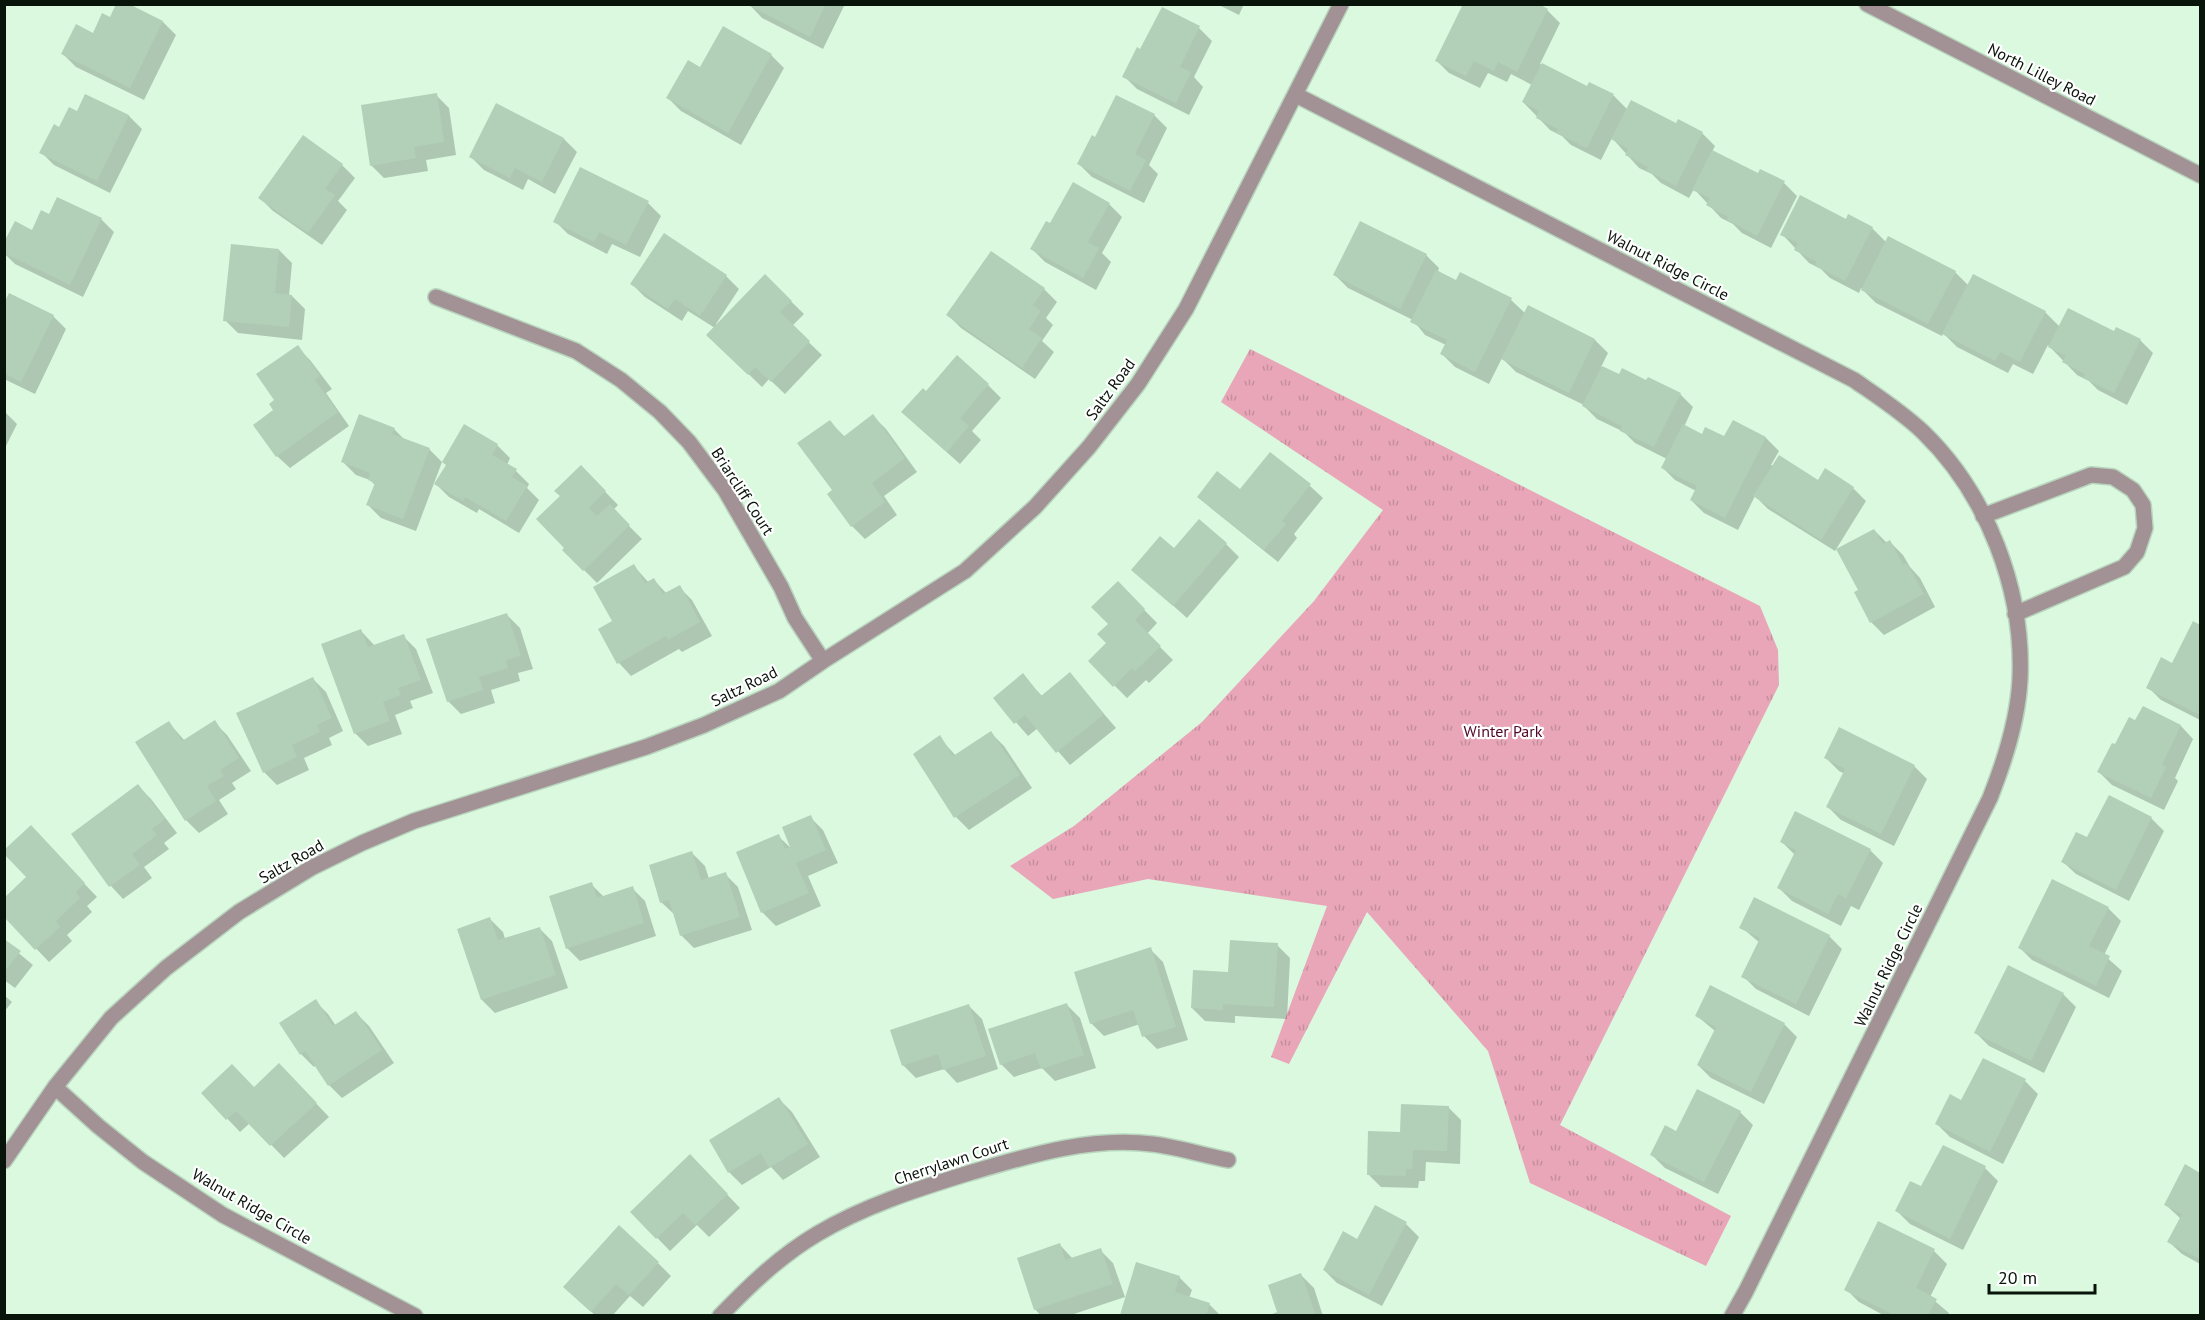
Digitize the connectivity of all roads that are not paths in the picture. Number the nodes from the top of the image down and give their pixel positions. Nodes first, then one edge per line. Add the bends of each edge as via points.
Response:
1 (1341, 4) edge
2 (1867, 4) edge
3 (1296, 95) junction
4 (2200, 175) edge
5 (436, 297) dead end
6 (1983, 516) junction
7 (2015, 614) junction
8 (823, 661) junction
9 (55, 1087) junction
10 (1228, 1160) dead end
11 (4, 1161) edge
12 (415, 1316) edge
13 (720, 1316) edge
14 (1732, 1316) edge

1 - 3 street, Saltz Road
2 - 4 street, North Lilley Road
3 - 6 street, Walnut Ridge Circle via 1854,380 1894,408 1944,454
3 - 8 street, Saltz Road via 1186,309 1138,384 1089,447 1035,507 965,571
5 - 8 street, Briarcliff Court via 576,351 660,412 689,442 725,490
6 - 7 street, Walnut Ridge Circle via 2001,557
6 - 7 street via 2091,475 2113,477 2133,490 2143,505 2145,528 2137,552 2124,567
7 - 14 street, Walnut Ridge Circle via 2020,679 2015,716 1990,798
8 - 9 street, Saltz Road via 779,691 704,725 414,821 311,868 239,912 166,968 111,1018
9 - 11 street, Saltz Road
9 - 12 street, Walnut Ridge Circle via 143,1162 223,1215
10 - 13 street, Cherrylawn Court via 1151,1144 1102,1144 1028,1155 927,1186 850,1216 816,1234 763,1272

